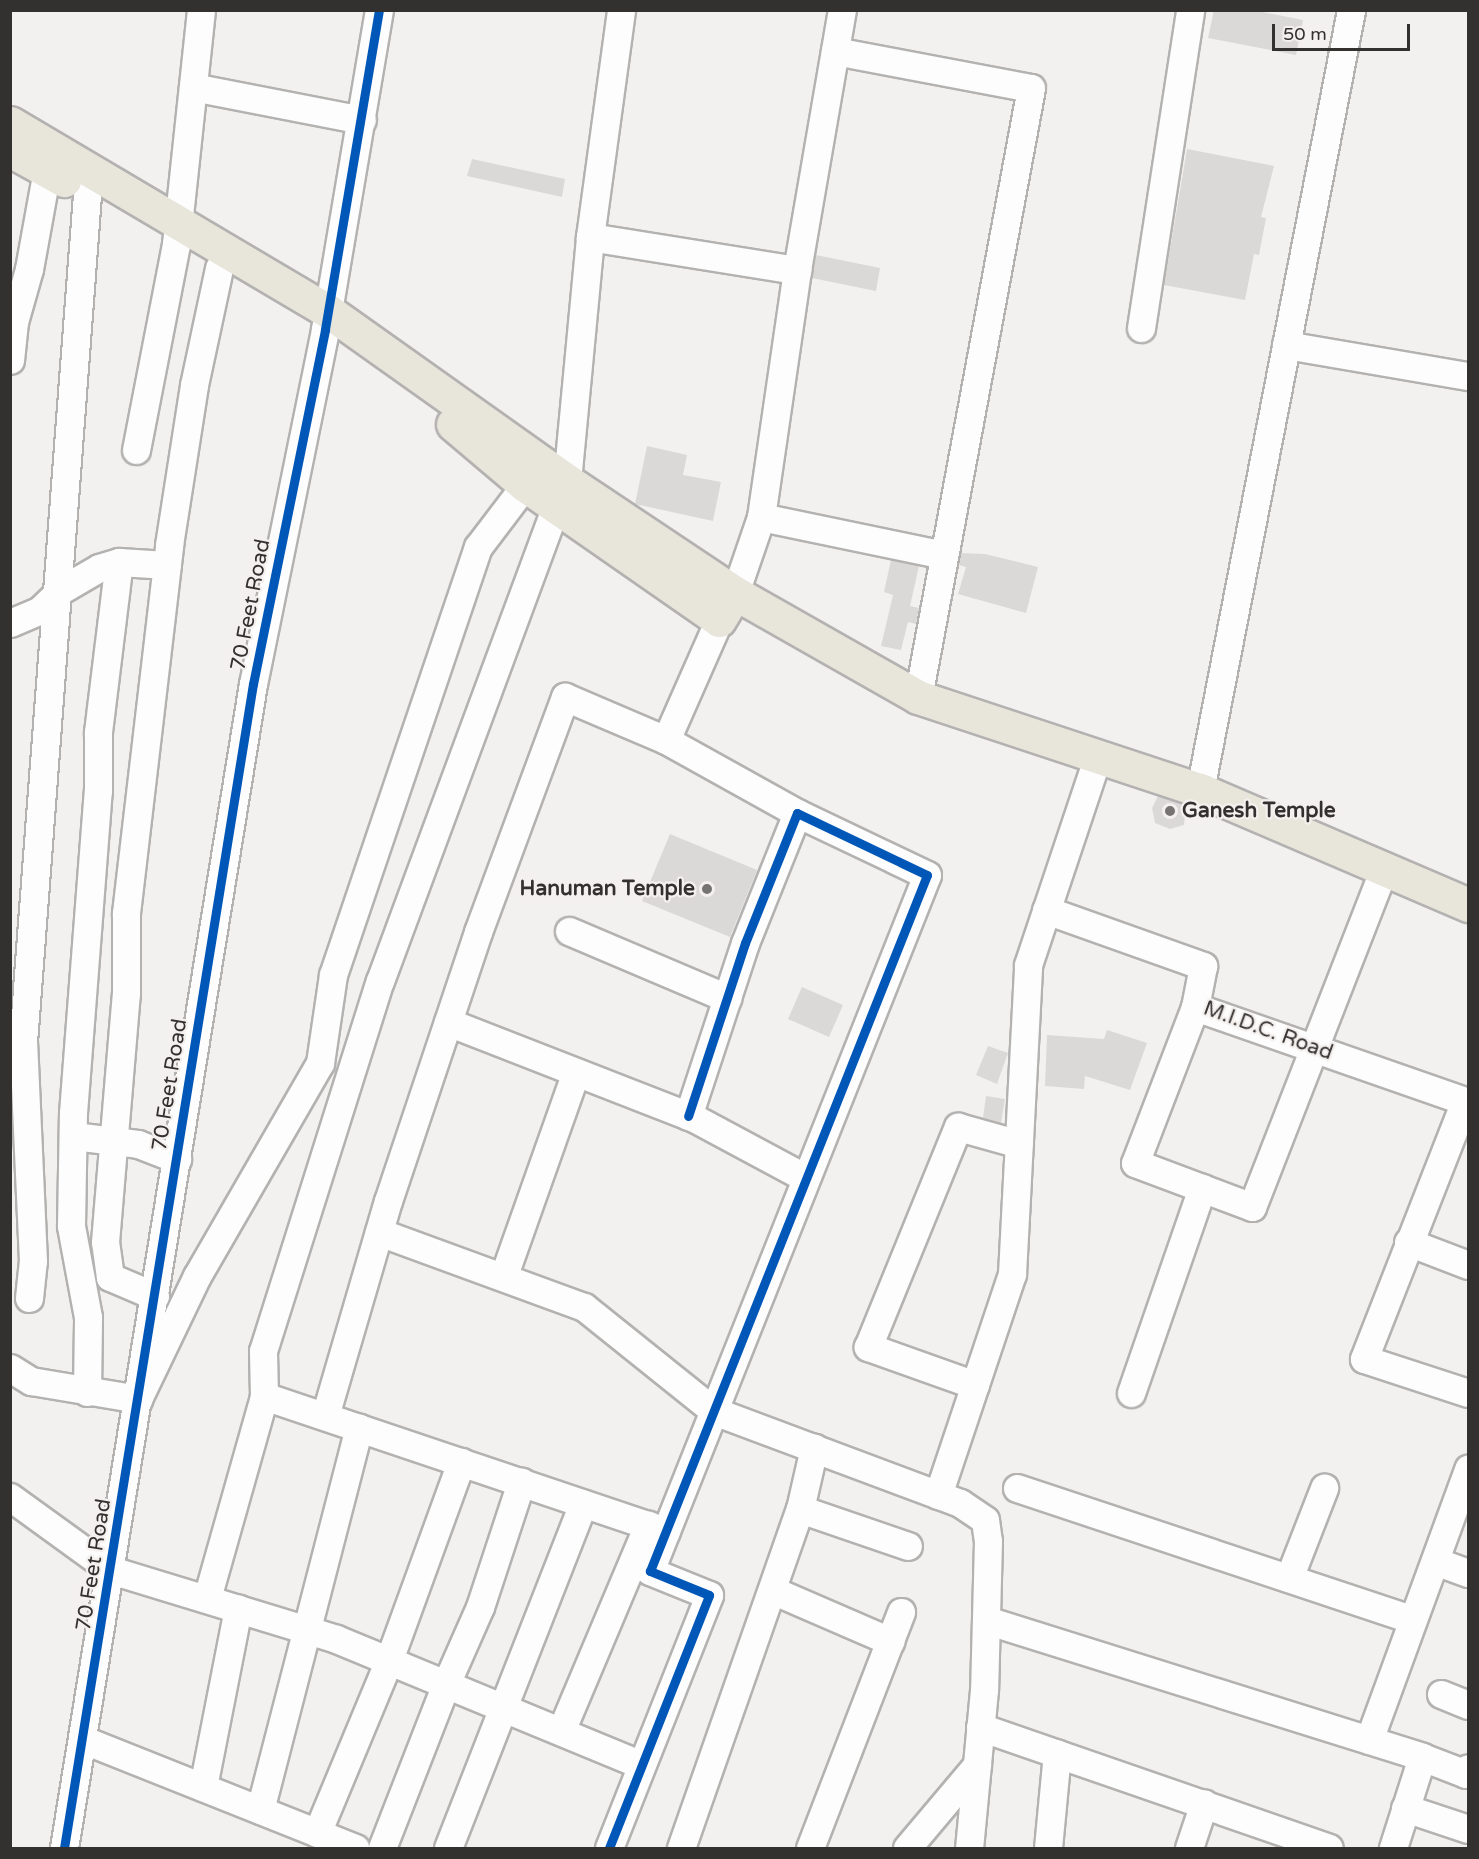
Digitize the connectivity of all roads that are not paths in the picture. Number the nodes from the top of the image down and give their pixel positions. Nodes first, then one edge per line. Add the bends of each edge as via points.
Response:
1 (201, 10) edge
2 (380, 10) edge
3 (621, 10) edge
4 (842, 10) edge
5 (1190, 10) edge
6 (1351, 10) edge
7 (835, 51) junction
8 (193, 87) junction
9 (362, 120) junction
10 (10, 123) edge
11 (10, 150) edge
12 (47, 170) junction
13 (87, 194) junction
14 (177, 232) junction
15 (590, 237) junction
16 (219, 268) junction
17 (797, 270) junction
18 (326, 320) junction
19 (1141, 328) dead end
20 (1286, 345) junction
21 (10, 360) edge
22 (1468, 376) edge
23 (136, 450) dead end
24 (525, 485) junction
25 (561, 493) junction
26 (761, 517) junction
27 (944, 555) junction
28 (119, 562) junction
29 (167, 564) junction
30 (54, 597) junction
31 (727, 607) junction
32 (10, 623) edge
33 (918, 697) junction
34 (666, 740) junction
35 (1098, 756) junction
36 (1200, 790) junction
37 (797, 813) junction
38 (1384, 869) junction
39 (1468, 905) edge
40 (1046, 910) junction
41 (569, 931) dead end
42 (727, 998) junction
43 (1195, 1007) junction
44 (448, 1022) junction
45 (1314, 1049) junction
46 (576, 1072) junction
47 (1467, 1101) edge
48 (688, 1116) junction
49 (74, 1136) junction
50 (115, 1141) junction
51 (1019, 1144) junction
52 (177, 1159) junction
53 (806, 1178) junction
54 (20, 1180) edge
55 (73, 1181) junction
56 (1202, 1188) junction
57 (379, 1232) junction
58 (1408, 1242) junction
59 (1468, 1265) edge
60 (504, 1275) junction
61 (155, 1296) junction
62 (29, 1298) dead end
63 (10, 1368) edge
64 (975, 1385) junction
65 (87, 1392) junction
66 (1131, 1393) dead end
67 (1468, 1393) edge
68 (264, 1396) junction
69 (138, 1399) junction
70 (714, 1411) junction
71 (325, 1416) junction
72 (359, 1428) junction
73 (814, 1448) junction
74 (461, 1462) junction
75 (1468, 1469) edge
76 (521, 1482) junction
77 (1017, 1488) dead end
78 (1324, 1488) dead end
79 (938, 1495) junction
80 (10, 1497) edge
81 (583, 1503) junction
82 (801, 1509) junction
83 (657, 1528) junction
84 (908, 1546) dead end
85 (1435, 1561) junction
86 (111, 1570) junction
87 (1468, 1573) edge
88 (1289, 1578) junction
89 (772, 1590) junction
90 (207, 1598) junction
91 (238, 1608) junction
92 (901, 1612) dead end
93 (986, 1620) junction
94 (1413, 1620) junction
95 (307, 1630) junction
96 (890, 1641) junction
97 (389, 1660) junction
98 (446, 1684) junction
99 (1441, 1694) dead end
100 (1468, 1705) edge
101 (503, 1707) junction
102 (980, 1727) junction
103 (561, 1731) junction
104 (84, 1740) junction
105 (1369, 1740) junction
106 (1057, 1753) junction
107 (1422, 1756) junction
108 (640, 1764) junction
109 (977, 1765) junction
110 (1468, 1768) edge
111 (202, 1787) junction
112 (1204, 1803) junction
113 (1405, 1808) junction
114 (260, 1810) junction
115 (1468, 1829) edge
116 (317, 1833) junction
117 (1286, 1843) edge
118 (64, 1848) edge
119 (352, 1848) edge
120 (382, 1848) edge
121 (448, 1848) edge
122 (609, 1848) edge
123 (681, 1848) edge
124 (810, 1848) edge
125 (908, 1848) edge
126 (969, 1848) edge
127 (1048, 1848) edge
128 (1189, 1848) edge
129 (1329, 1848) edge
130 (1393, 1848) edge

1 - 8 street
2 - 9 street, 70 Feet Road
3 - 15 street
4 - 7 street
5 - 19 street
6 - 20 street
7 - 17 street
7 - 27 street via 1031,88
8 - 9 street
8 - 14 street
9 - 18 street, 70 Feet Road
10 - 14 main road
11 - 12 main road
12 - 13 main road
12 - 21 street via 29,269 14,322
13 - 14 main road
13 - 30 street
14 - 16 main road
14 - 18 main road
14 - 23 street
15 - 17 street
15 - 25 street
16 - 18 main road
16 - 29 street via 194,385
17 - 26 street
18 - 24 main road
18 - 25 main road
18 - 52 street, 70 Feet Road via 253,684
20 - 22 street
20 - 36 street
24 - 25 main road
24 - 69 street via 478,548 333,975 320,1063 197,1276
25 - 31 main road
25 - 68 street via 380,981 263,1351
26 - 27 street
26 - 31 street
27 - 33 street
28 - 29 street
28 - 30 street via 99,568
28 - 49 street via 98,732 98,791
29 - 50 street via 126,913 126,994
30 - 32 street via 40,610
30 - 54 street via 22,1042
31 - 33 main road
31 - 34 street
33 - 35 main road
34 - 37 street
34 - 44 street via 565,697
35 - 36 main road
35 - 40 street
36 - 38 main road
37 - 42 street
37 - 53 street via 927,875
38 - 39 main road
38 - 45 street
40 - 43 street, M.I.D.C. Road via 1203,966
40 - 51 street via 1028,965
41 - 42 street
42 - 48 street
43 - 45 street, M.I.D.C. Road
43 - 56 street via 1135,1162
44 - 46 street
44 - 57 street
45 - 47 street, M.I.D.C. Road
45 - 56 street via 1252,1208
46 - 48 street
46 - 60 street
47 - 58 street
48 - 53 street
49 - 50 street
49 - 55 street
50 - 52 street via 138,1144
50 - 61 street via 105,1242 110,1277
51 - 64 street via 1012,1274
51 - 64 street via 958,1127 868,1347
52 - 61 street, 70 Feet Road
53 - 70 street
54 - 55 street
54 - 62 street via 33,1261
55 - 65 street via 71,1226 88,1317
56 - 66 street
57 - 60 street
57 - 71 street
58 - 59 street
58 - 67 street via 1364,1359
60 - 70 street via 584,1307
61 - 69 street, 70 Feet Road
63 - 65 street via 31,1381
64 - 79 street
65 - 69 street
68 - 71 street
68 - 90 street
69 - 86 street, 70 Feet Road
70 - 73 street
70 - 83 street
71 - 72 street
72 - 74 street
72 - 95 street
73 - 79 street
73 - 82 street
74 - 76 street
74 - 97 street
75 - 85 street
76 - 81 street
76 - 98 street via 480,1607
77 - 88 street
78 - 88 street
79 - 93 street via 960,1503 985,1520
80 - 86 street
81 - 83 street
81 - 101 street
82 - 84 street
82 - 89 street
83 - 103 street
83 - 108 street via 650,1571 709,1595
85 - 87 street
85 - 94 street
86 - 90 street
86 - 104 street, 70 Feet Road
88 - 94 street
89 - 96 street
89 - 123 street
90 - 91 street
91 - 95 street
91 - 111 street
92 - 96 street
93 - 102 street
93 - 105 street
94 - 105 street
95 - 97 street
95 - 114 street
96 - 124 street
97 - 98 street
97 - 116 street
98 - 101 street
98 - 120 street
99 - 100 street
101 - 103 street
101 - 121 street
102 - 106 street
102 - 109 street
103 - 108 street
104 - 111 street
104 - 118 street, 70 Feet Road
105 - 107 street
106 - 112 street
106 - 127 street
107 - 110 street via 1466,1774
107 - 113 street
108 - 122 street
109 - 125 street
109 - 126 street
111 - 114 street
112 - 117 street
112 - 128 street
113 - 115 street
113 - 130 street
114 - 116 street
116 - 119 street
117 - 129 street

